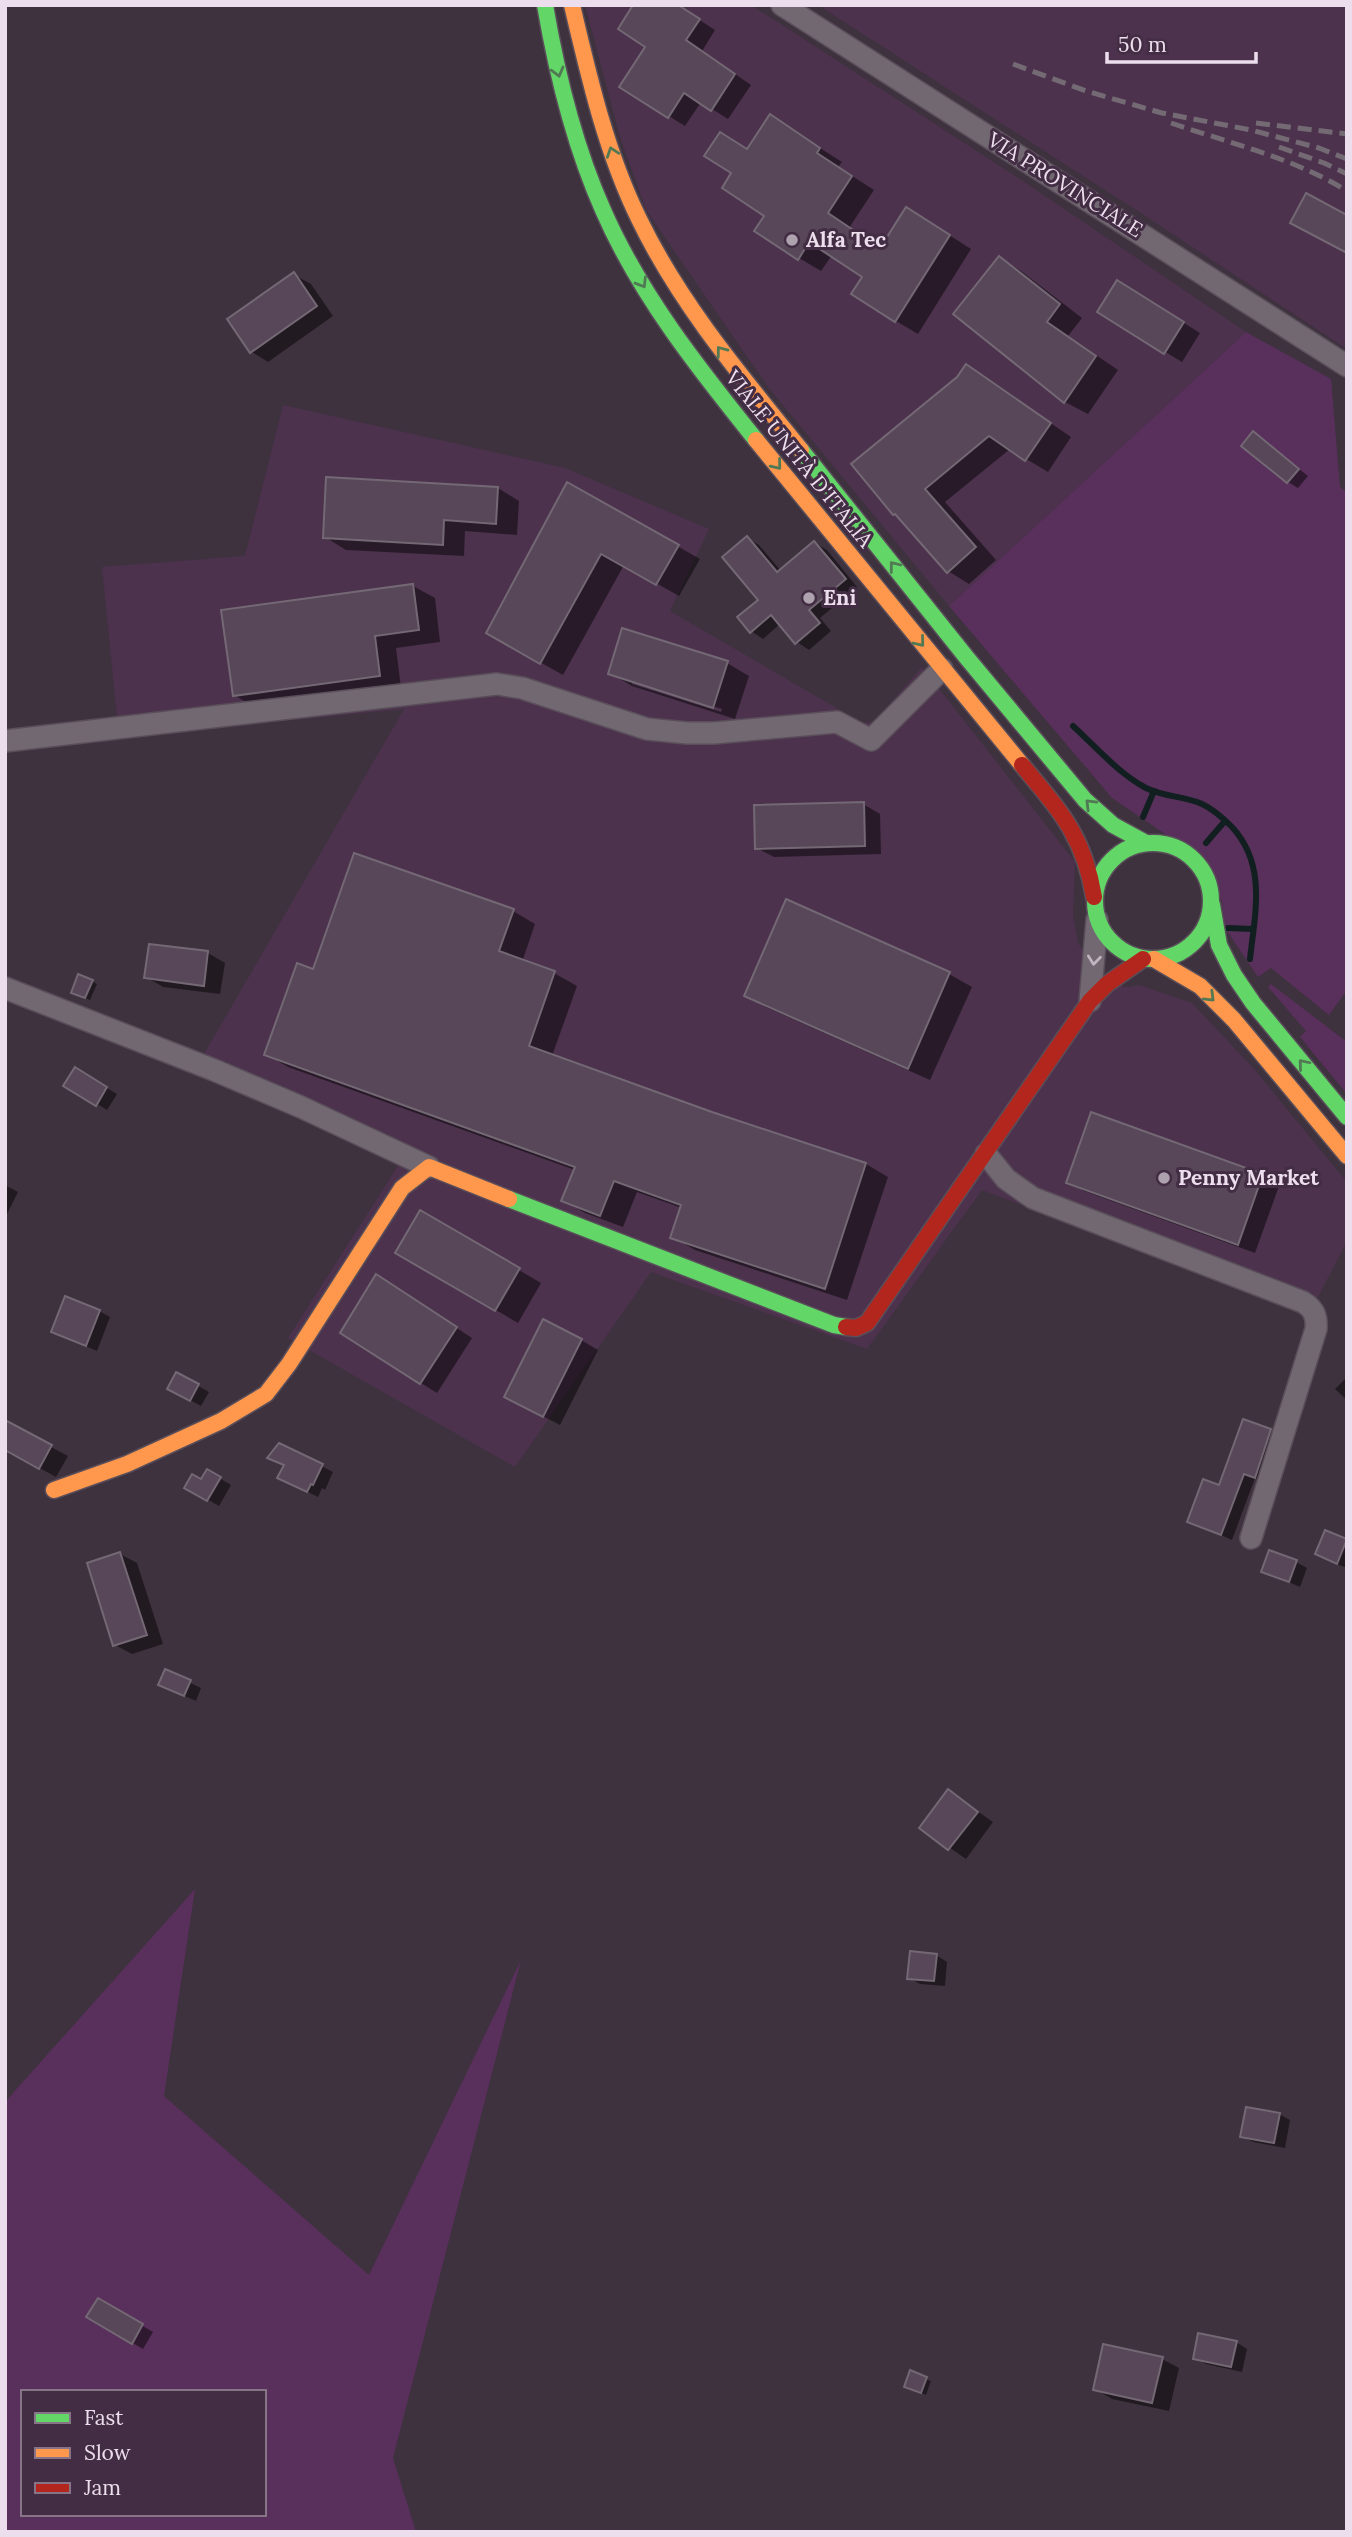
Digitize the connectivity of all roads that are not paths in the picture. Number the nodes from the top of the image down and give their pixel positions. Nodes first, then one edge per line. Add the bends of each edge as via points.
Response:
1 (545, 5) edge
2 (572, 5) edge
3 (782, 5) edge
4 (1347, 366) edge
5 (942, 669) junction
6 (5, 741) edge
7 (1146, 843) junction
8 (1094, 897) junction
9 (1211, 898) junction
10 (1097, 920) junction
11 (1148, 959) junction
12 (5, 988) edge
13 (1090, 1001) junction
14 (1347, 1117) edge
15 (986, 1154) junction
16 (1347, 1156) edge
17 (429, 1167) junction
18 (54, 1490) dead end
19 (1251, 1538) dead end

1 -> 5 main road, VIALE UNITÀ D'ITALIA via 555,60 588,173 616,238 645,289 714,387
7 -> 2 main road, VIALE UNITÀ D'ITALIA via 1113,825 1085,800 712,339 662,261 625,188 593,95
3 - 4 street, VIA PROVINCIALE
5 - 6 street via 872,740 837,722 714,733 647,729 497,684
5 - 8 main road, VIALE UNITÀ D'ITALIA via 1074,832 1089,863
7 - 8 main road, VIALE UNITÀ D'ITALIA via 1126,848 1110,861 1099,877
7 - 9 main road, VIALE UNITÀ D'ITALIA via 1166,844 1198,863
8 - 10 main road, VIALE UNITÀ D'ITALIA
9 - 11 main road via 1209,917 1188,947 1172,956
14 -> 9 main road, VIALE UNITÀ D'ITALIA via 1234,975 1219,945
10 - 11 main road via 1115,945
10 -> 13 street
11 - 13 main road via 1107,984
11 -> 16 main road via 1200,986
12 - 17 street via 251,1086
13 - 15 main road
15 - 17 main road via 874,1317 856,1328 834,1325
15 - 19 street via 1006,1179 1032,1198 1311,1307 1316,1329
17 - 18 main road via 402,1188 266,1394 221,1422

